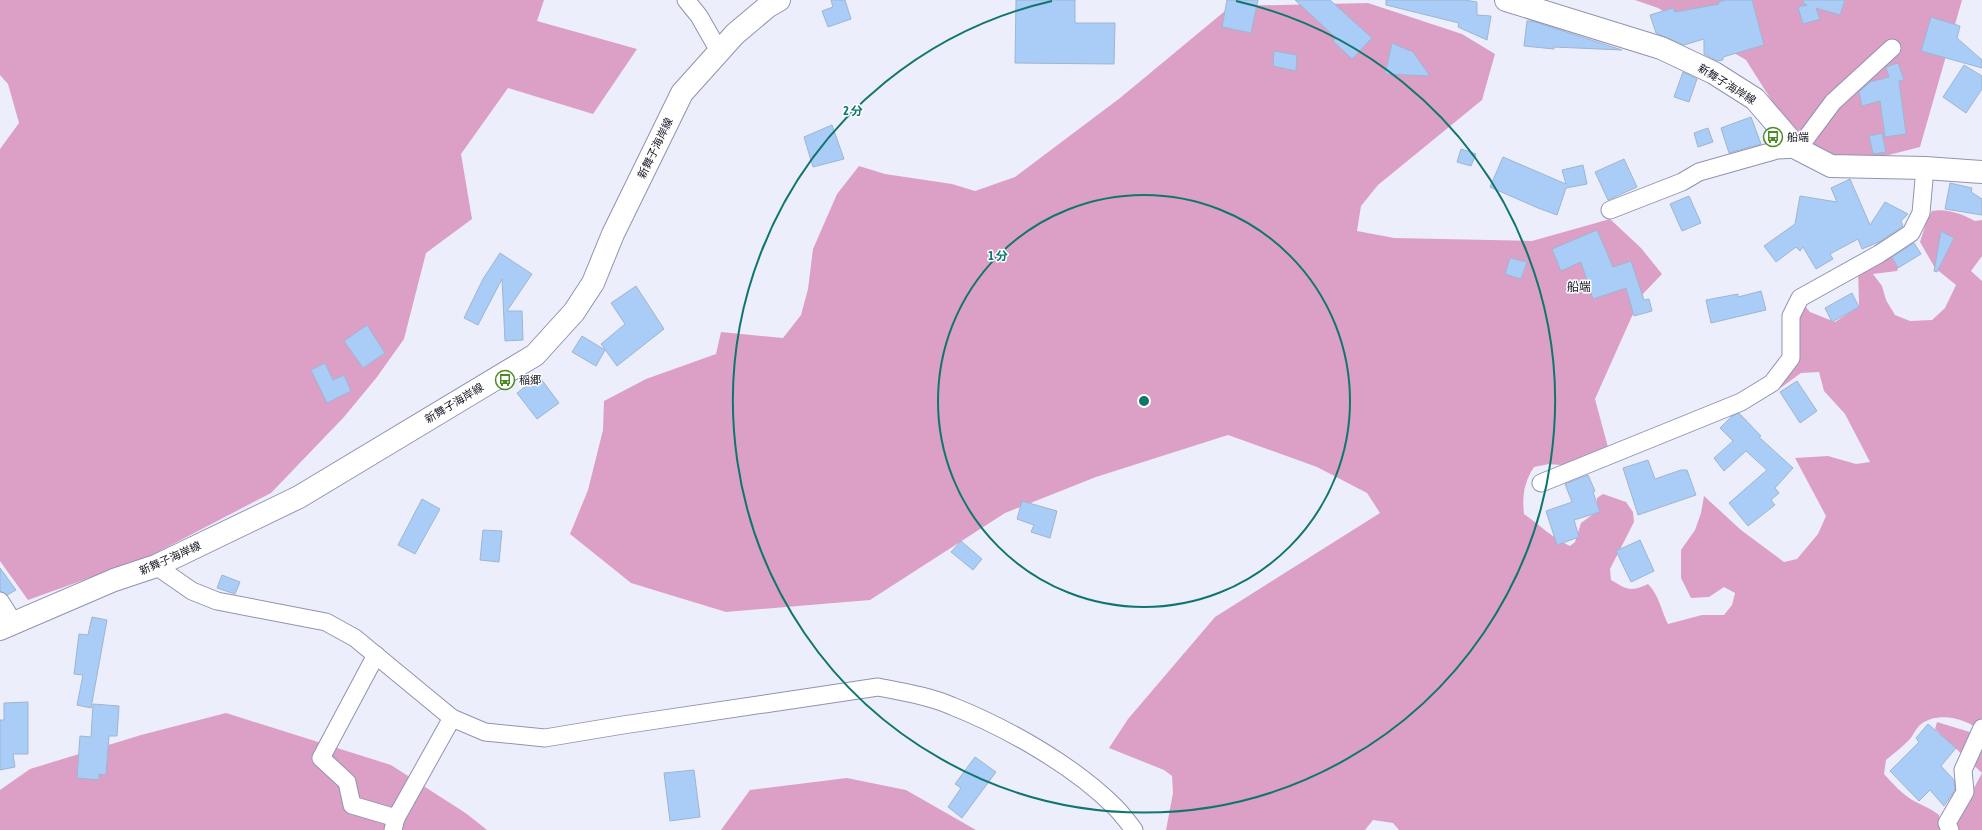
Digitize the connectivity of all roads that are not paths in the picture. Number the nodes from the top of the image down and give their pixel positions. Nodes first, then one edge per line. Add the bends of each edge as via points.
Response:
1 (686, 0) edge
2 (779, 0) edge
3 (1506, 0) edge
4 (1892, 48) dead end
5 (719, 52) junction
6 (1798, 148) junction
7 (1925, 168) junction
8 (1982, 172) edge
9 (1610, 210) dead end
10 (1541, 482) dead end
11 (156, 566) junction
12 (0, 602) edge
13 (7, 626) edge
14 (376, 655) junction
15 (452, 718) junction
16 (1982, 728) edge
17 (394, 824) edge
18 (1134, 830) edge
19 (1950, 830) edge

1 - 5 street via 699,16
2 - 5 main road, 新舞子海岸線 via 735,34
3 - 6 main road, 新舞子海岸線 via 1661,48 1714,73 1755,99
4 - 6 street via 1833,102
5 - 11 main road, 新舞子海岸線 via 682,93 613,234 593,283 574,312 534,355 299,497
6 - 7 main road, 新舞子海岸線 via 1831,166
6 - 9 street via 1777,150 1700,172 1682,182
7 - 8 main road, 新舞子海岸線
7 - 10 street via 1921,213 1911,233 1800,298 1792,316 1791,358 1772,383 1741,402
11 - 13 main road, 新舞子海岸線 via 114,580
11 - 14 street via 192,590 217,601 326,622 355,638
12 - 13 street
14 - 15 street
14 - 17 street via 321,758 347,782 352,805
15 - 17 street
15 - 18 street via 484,732 545,738 878,687 912,693 952,705 1040,750 1081,778 1116,807
16 - 19 street via 1963,770 1965,792 1947,823

